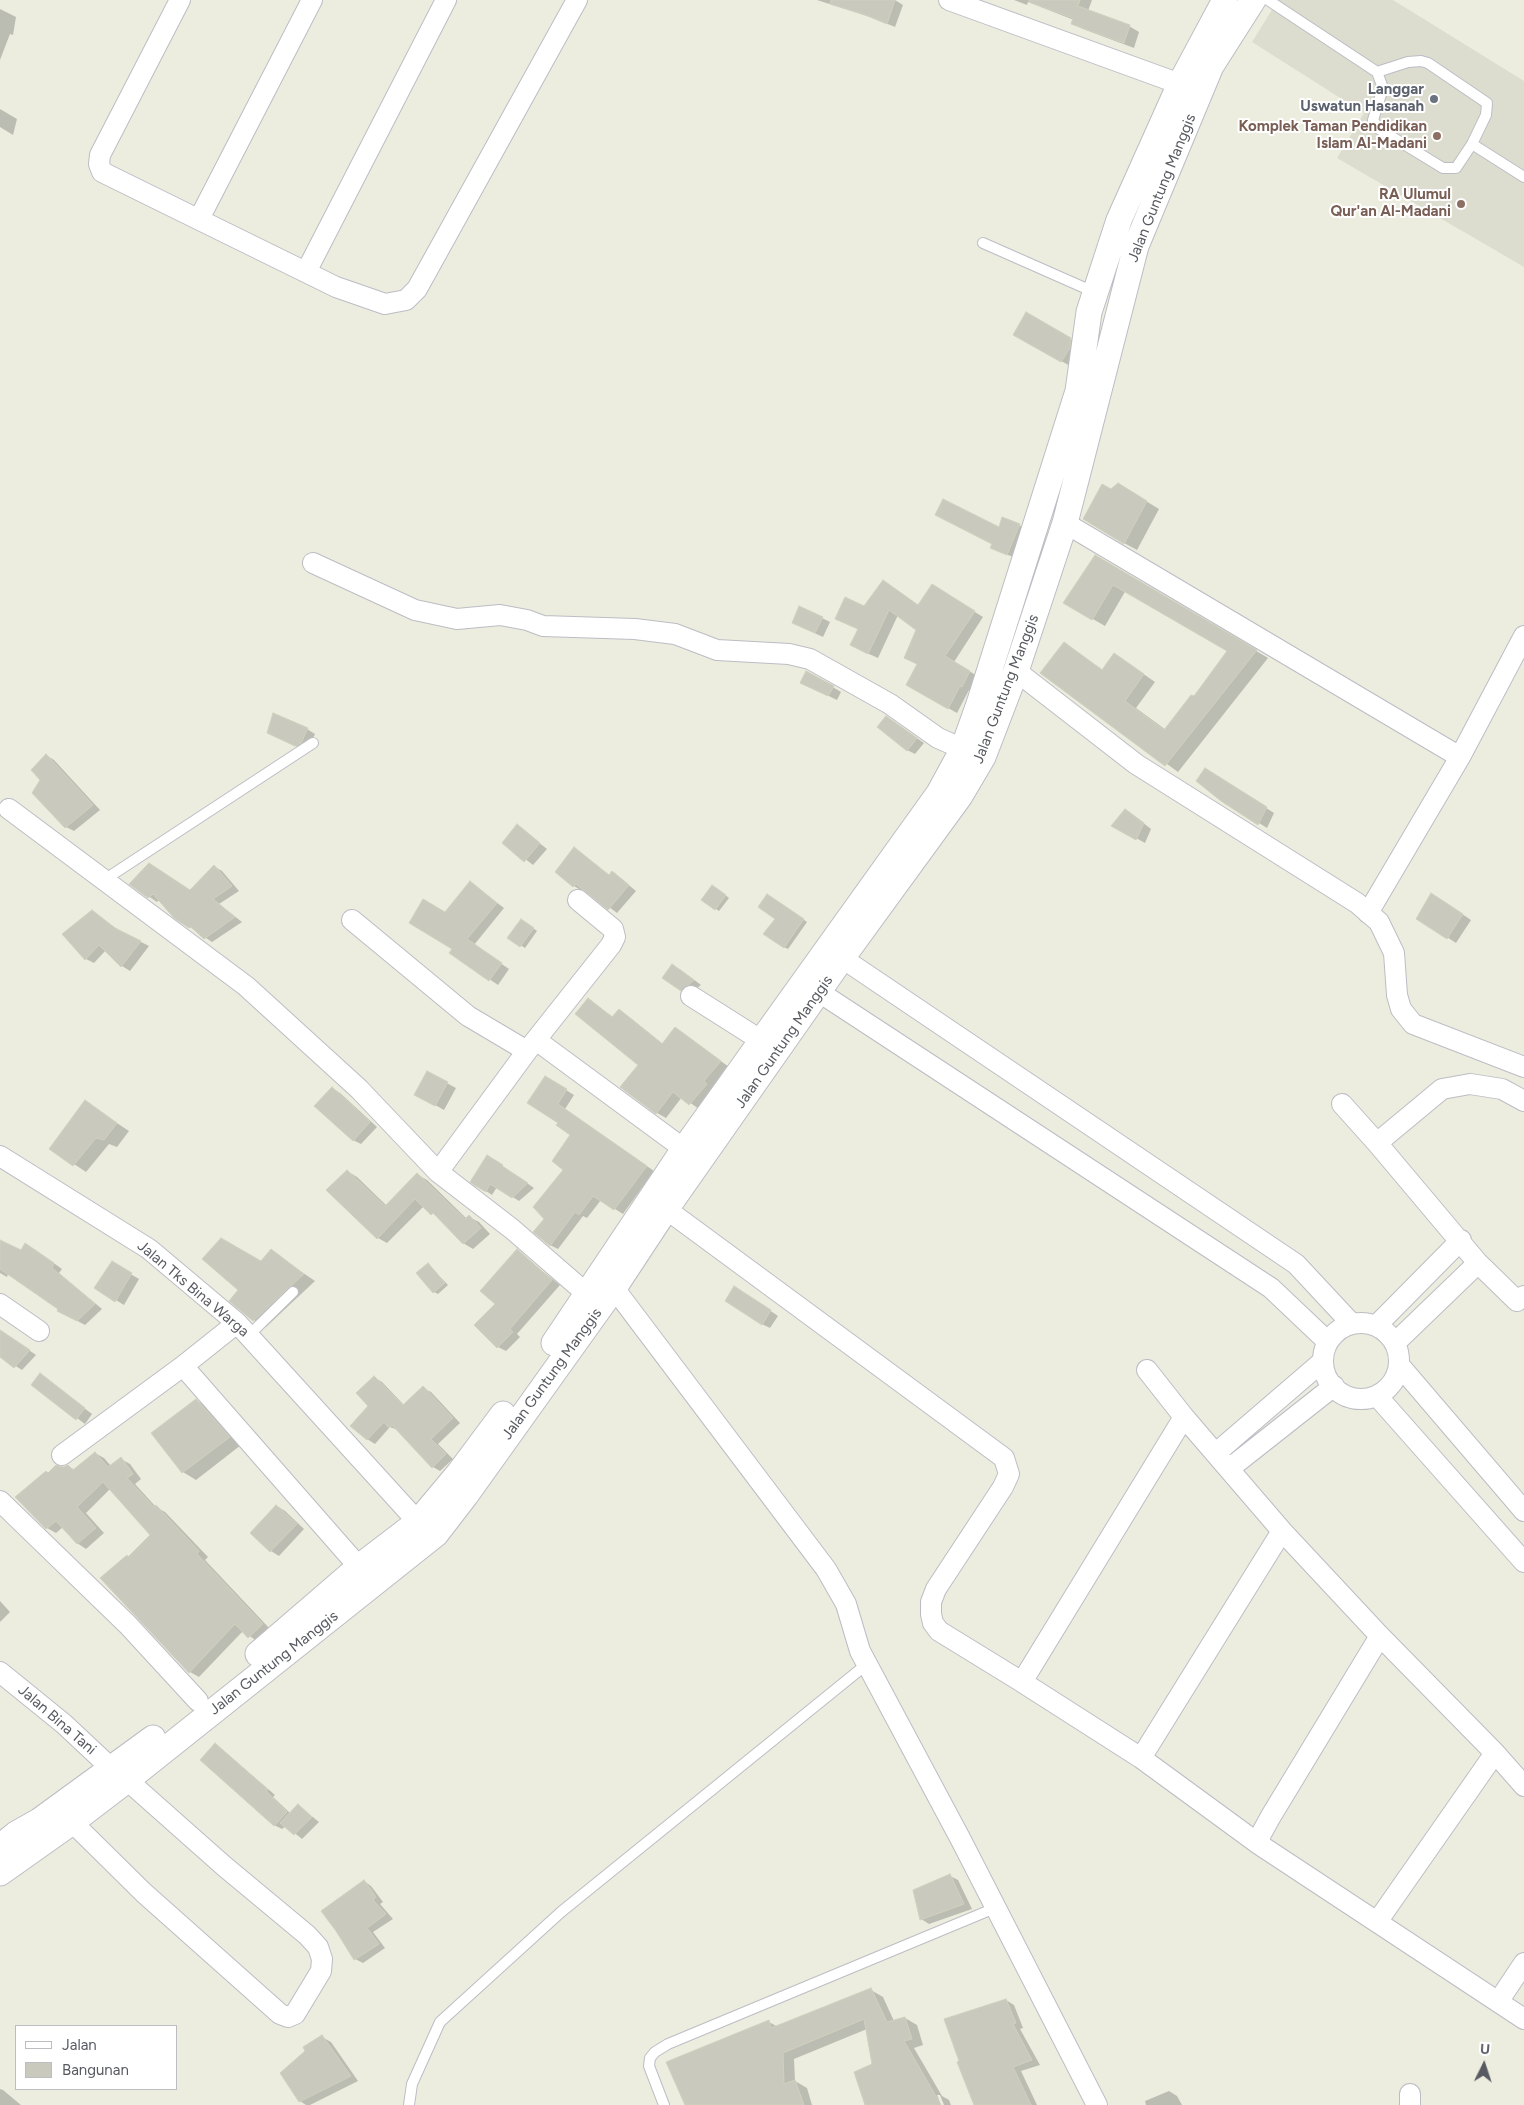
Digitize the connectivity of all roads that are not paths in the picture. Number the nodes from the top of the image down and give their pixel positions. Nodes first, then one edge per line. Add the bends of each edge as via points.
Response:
1 (180, 0) edge
2 (312, 0) edge
3 (446, 0) edge
4 (577, 0) edge
5 (949, 0) edge
6 (1225, 0) edge
7 (1253, 0) edge
8 (1268, 0) edge
9 (1377, 72) junction
10 (1180, 84) junction
11 (1472, 144) junction
12 (1524, 176) edge
13 (199, 219) junction
14 (983, 243) dead end
15 (306, 272) junction
16 (1094, 292) junction
17 (1065, 523) junction
18 (313, 563) dead end
19 (1524, 636) edge
20 (1016, 671) junction
21 (313, 743) dead end
22 (963, 749) junction
23 (1460, 757) junction
24 (9, 810) dead end
25 (104, 880) junction
26 (578, 900) dead end
27 (1368, 913) junction
28 (352, 920) dead end
29 (842, 958) junction
30 (819, 992) junction
31 (692, 996) dead end
32 (762, 1041) junction
33 (532, 1045) junction
34 (1524, 1067) edge
35 (1524, 1100) edge
36 (1342, 1104) dead end
37 (1377, 1143) junction
38 (684, 1149) junction
39 (0, 1156) edge
40 (438, 1172) junction
41 (666, 1209) junction
42 (1461, 1240) junction
43 (1478, 1264) junction
44 (614, 1288) junction
45 (293, 1292) dead end
46 (587, 1294) junction
47 (1522, 1302) edge
48 (0, 1304) edge
49 (1352, 1324) junction
50 (1377, 1325) junction
51 (242, 1330) junction
52 (39, 1331) dead end
53 (1396, 1342) junction
54 (1325, 1351) junction
55 (183, 1366) junction
56 (1400, 1366) junction
57 (1147, 1370) dead end
58 (1334, 1386) junction
59 (1377, 1396) junction
60 (1184, 1417) junction
61 (1216, 1453) junction
62 (62, 1455) dead end
63 (1230, 1468) junction
64 (0, 1501) edge
65 (1524, 1511) edge
66 (418, 1522) junction
67 (1282, 1531) junction
68 (1524, 1562) edge
69 (359, 1567) junction
70 (1380, 1636) junction
71 (867, 1664) junction
72 (0, 1672) edge
73 (1022, 1682) junction
74 (198, 1702) junction
75 (1495, 1754) junction
76 (1140, 1758) junction
77 (119, 1774) junction
78 (1524, 1786) edge
79 (72, 1822) junction
80 (1260, 1845) junction
81 (0, 1847) edge
82 (0, 1873) edge
83 (995, 1908) junction
84 (1378, 1922) junction
85 (1524, 1964) edge
86 (1498, 2002) junction
87 (1524, 2019) edge
88 (409, 2105) edge
89 (664, 2105) edge
90 (1097, 2105) edge

1 - 13 street via 100,155 99,164 102,172
2 - 13 street
3 - 15 street
4 - 15 street via 417,289 406,300 385,304 336,287
5 - 10 street
6 - 10 street, Jalan Guntung Manggis
7 - 17 street, Jalan Guntung Manggis via 1212,66 1136,246
8 - 9 lane
9 - 11 lane via 1421,61 1484,100 1488,108
9 - 11 lane via 1383,88 1373,120 1379,129 1447,169 1456,168
10 - 16 street, Jalan Guntung Manggis via 1119,220
11 - 12 lane
13 - 15 street
14 - 16 lane
16 - 22 street, Jalan Guntung Manggis via 1078,392
17 - 20 street, Jalan Guntung Manggis
17 - 23 street
18 - 22 street via 414,610 457,619 500,615 543,626 635,629 675,634 717,650 789,654 810,659 890,704 938,738
19 - 23 street
20 - 27 street via 1136,764
20 - 29 street, Jalan Guntung Manggis via 983,756 960,796
21 - 25 lane
22 - 32 street, Jalan Guntung Manggis via 939,792
23 - 27 street
24 - 25 street
25 - 40 street via 209,957 284,1019
26 - 33 street via 613,929 615,937
27 - 34 street via 1379,922 1394,953 1397,995 1401,1009 1413,1024
28 - 33 street via 468,1016
29 - 30 street, Jalan Guntung Manggis
29 - 49 street via 1296,1264
30 - 41 street, Jalan Guntung Manggis
30 - 54 street via 1271,1288
31 - 32 street
32 - 38 street, Jalan Guntung Manggis
33 - 38 street
33 - 40 street
35 - 37 street via 1502,1090 1470,1084 1442,1090
36 - 37 street
37 - 42 street
38 - 46 street, Jalan Guntung Manggis
39 - 51 street, Jalan Tks Bina Warga via 149,1249
40 - 46 street via 512,1229
41 - 44 street, Jalan Guntung Manggis
41 - 73 street via 1004,1458 1009,1474 1003,1486 930,1602 933,1623 939,1631
42 - 43 street
42 - 50 street
43 - 47 street
43 - 53 street
44 - 71 street via 826,1569 846,1604
44 - 77 street, Jalan Guntung Manggis via 436,1534
45 - 51 lane
46 - 66 street, Jalan Guntung Manggis via 459,1473
48 - 52 street
49 - 50 street
49 - 54 street via 1338,1330
50 - 53 street
51 - 55 street
51 - 66 street, Jalan Tks Bina Warga
53 - 56 street
54 - 58 street via 1328,1379
54 - 61 street
55 - 62 street
55 - 69 street
56 - 59 street via 1392,1384
56 - 65 street
57 - 60 street
58 - 59 street via 1341,1393 1358,1399
58 - 63 street
59 - 68 street
60 - 61 street
60 - 73 street
61 - 63 street
63 - 67 street
64 - 74 street via 128,1625
66 - 69 street, Jalan Guntung Manggis
67 - 70 street
67 - 76 street
69 - 74 street, Jalan Guntung Manggis
70 - 75 street
70 - 80 street via 1270,1816 1260,1836
71 - 83 street
71 - 88 lane via 561,1912 440,2022 412,2084
72 - 77 street, Jalan Bina Tani
73 - 76 street
74 - 77 street, Jalan Guntung Manggis
75 - 78 street
75 - 84 street
76 - 80 street
77 - 79 street, Jalan Guntung Manggis
77 - 79 street, Jalan Bina Tani via 307,1934 318,1947 321,1971 296,2014 288,2017 280,2014 158,1905
77 - 81 street, Jalan Guntung Manggis
79 - 82 street, Jalan Guntung Manggis
80 - 84 street
83 - 89 lane via 668,2044 655,2052 649,2066
83 - 90 street
84 - 86 street
85 - 86 street
86 - 87 street

